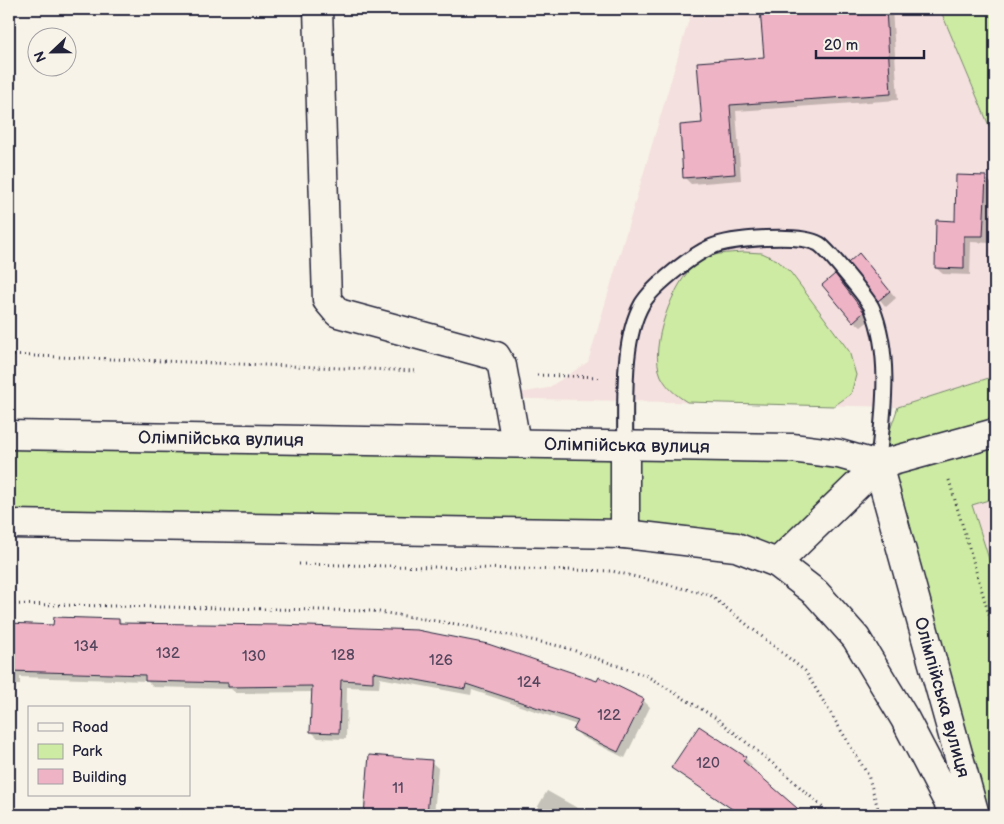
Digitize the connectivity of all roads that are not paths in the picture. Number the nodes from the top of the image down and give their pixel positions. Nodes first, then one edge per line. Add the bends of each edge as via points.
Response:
1 (318, 9) edge
2 (995, 433) edge
3 (9, 435) edge
4 (516, 443) junction
5 (625, 446) junction
6 (878, 465) junction
7 (9, 524) edge
8 (626, 534) junction
9 (777, 563) junction
10 (955, 815) edge
11 (975, 815) edge

1 - 4 main road via 327,300 338,313 496,356 502,366
2 - 6 main road
3 - 4 main road, Олімпійська вулиця
4 - 5 main road, Олімпійська вулиця
5 - 6 main road, Олімпійська вулиця via 792,448 839,454
5 - 6 lane via 627,349 642,304 673,271 711,246 753,239 796,238 819,244 871,307 880,340 883,408
5 - 8 main road
6 - 9 main road
6 - 11 main road, Олімпійська вулиця
7 - 8 main road, Олімпійська вулиця
8 - 9 main road, Олімпійська вулиця via 736,546
9 - 10 main road, Олімпійська вулиця via 816,593 856,638 905,719

